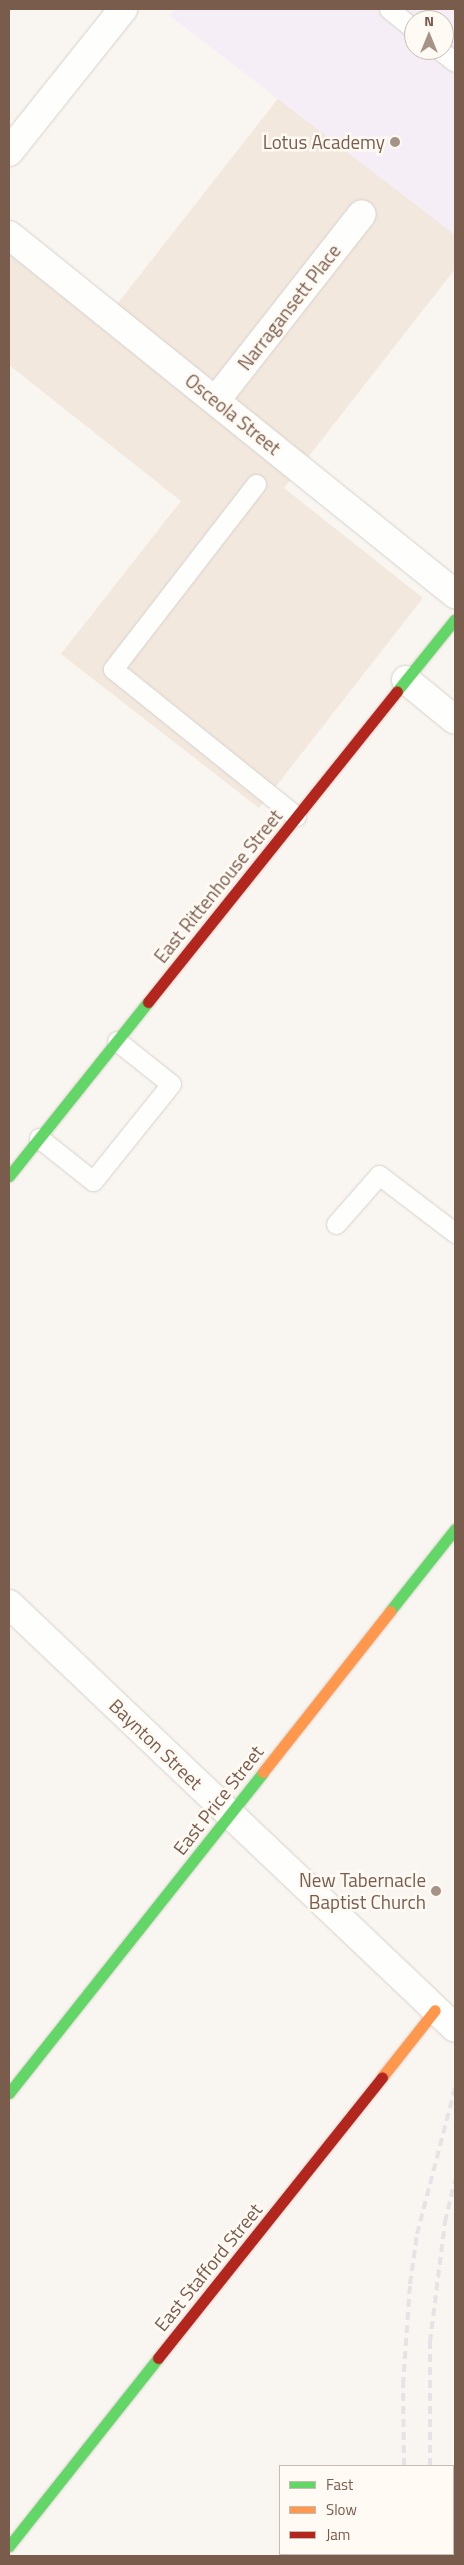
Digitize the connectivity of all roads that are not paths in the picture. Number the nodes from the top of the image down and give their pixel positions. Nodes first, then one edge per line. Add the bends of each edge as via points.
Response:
1 (123, 9) edge
2 (388, 9) edge
3 (404, 21) edge
4 (9, 152) edge
5 (362, 214) dead end
6 (9, 235) edge
7 (216, 400) junction
8 (256, 484) dead end
9 (455, 594) edge
10 (455, 618) edge
11 (406, 680) junction
12 (455, 720) edge
13 (296, 816) junction
14 (117, 1041) junction
15 (39, 1138) junction
16 (9, 1176) edge
17 (336, 1224) dead end
18 (455, 1232) edge
19 (455, 1529) edge
20 (9, 1604) edge
21 (229, 1814) junction
22 (436, 2010) junction
23 (455, 2028) edge
24 (9, 2093) edge
25 (9, 2546) edge

1 - 4 street
2 - 3 lane
5 - 7 street, Narragansett Place
6 - 7 street, Osceola Street
7 - 9 street, Osceola Street
8 - 13 lane via 113,668
10 - 11 street, East Rittenhouse Street
11 - 12 street
11 - 13 street, East Rittenhouse Street
13 - 14 street, East Rittenhouse Street
14 - 15 street, East Rittenhouse Street
14 - 15 lane via 171,1084 93,1181
15 - 16 street, East Rittenhouse Street
17 - 18 lane via 380,1175
19 - 21 street, East Price Street
20 - 21 street, Baynton Street
21 - 22 street, Baynton Street
21 - 24 street, East Price Street
22 - 23 street, Baynton Street
22 - 25 street, East Stafford Street

